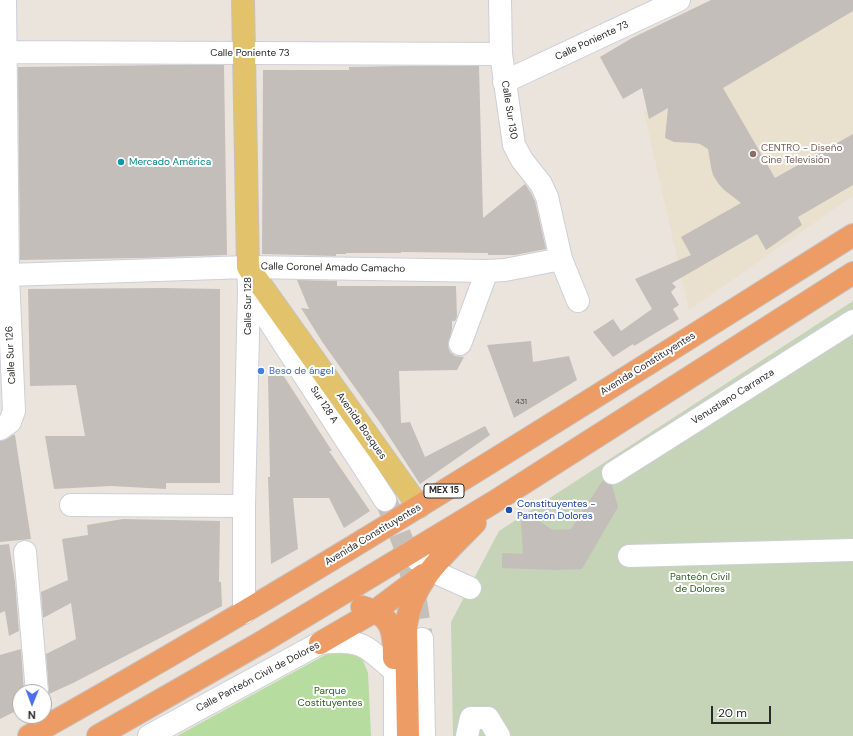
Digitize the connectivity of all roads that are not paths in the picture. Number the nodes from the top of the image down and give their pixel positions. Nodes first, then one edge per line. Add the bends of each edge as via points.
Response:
1 (4, 0) edge
2 (242, 0) edge
3 (500, 0) edge
4 (679, 0) edge
5 (2, 52) edge
6 (243, 53) junction
7 (501, 54) junction
8 (504, 82) junction
9 (853, 235) edge
10 (561, 259) junction
11 (248, 267) junction
12 (487, 271) junction
13 (853, 273) edge
14 (8, 275) junction
15 (249, 290) junction
16 (578, 301) dead end
17 (853, 321) edge
18 (460, 344) dead end
19 (5, 426) edge
20 (613, 473) dead end
21 (385, 500) tunnel mouth
22 (494, 502) junction
23 (71, 505) dead end
24 (244, 506) junction
25 (419, 507) junction
26 (853, 550) edge
27 (25, 552) dead end
28 (410, 553) junction
29 (629, 556) dead end
30 (430, 570) junction
31 (470, 588) dead end
32 (324, 605) junction
33 (375, 611) junction
34 (244, 613) junction
35 (422, 639) tunnel mouth
36 (320, 642) junction
37 (395, 671) junction
38 (36, 684) edge
39 (36, 727) edge
40 (98, 736) edge
41 (149, 736) edge
42 (395, 736) edge
43 (408, 736) edge
44 (424, 736) edge
45 (467, 736) edge
46 (499, 736) edge

1 - 5 street, Calle Sur 126
2 - 6 main road, Calle Sur 128
3 - 7 street, Calle Sur 130
4 - 8 street, Calle Poniente 73
5 - 6 street, Calle Poniente 73
5 - 14 street, Calle Sur 126
6 - 7 street, Calle Poniente 73
6 - 11 main road, Calle Sur 128
7 - 8 street, Calle Sur 130
8 - 10 street, Calle Sur 130 via 514,145 547,197
9 - 25 highway, Avenida Constituyentes / MEX 15
10 - 12 street, Calle Coronel Amado Camacho
10 - 16 street, Calle Sur 130
11 - 12 street, Calle Coronel Amado Camacho
11 - 14 street, Calle Coronel Amado Camacho
11 - 15 street, Calle Sur 128
11 - 25 main road, Avenida Bosques
12 - 18 street
13 - 22 highway
14 - 19 street, Calle Sur 126 via 14,411
15 - 21 street, Sur 128 A
15 - 24 street, Calle Sur 128
17 - 20 street, Venustiano Carranza
22 - 28 highway
22 - 30 highway
23 - 24 street
24 - 34 street, Calle Sur 128
25 - 34 highway, Avenida Constituyentes / MEX 15
26 - 29 street
27 - 38 street
28 - 30 street
28 - 32 highway
30 - 31 street
30 - 33 highway
30 - 43 highway via 417,591 407,619
32 - 33 highway via 346,605
32 - 40 highway
33 - 36 highway
33 - 37 highway via 383,616 392,632
34 - 39 highway, Avenida Constituyentes / MEX 15
35 - 44 street
36 - 37 street, Calle Panteón Civil de Dolores via 357,644
36 - 41 street, Calle Panteón Civil de Dolores
37 - 42 street
45 - 46 street via 471,718 488,718

